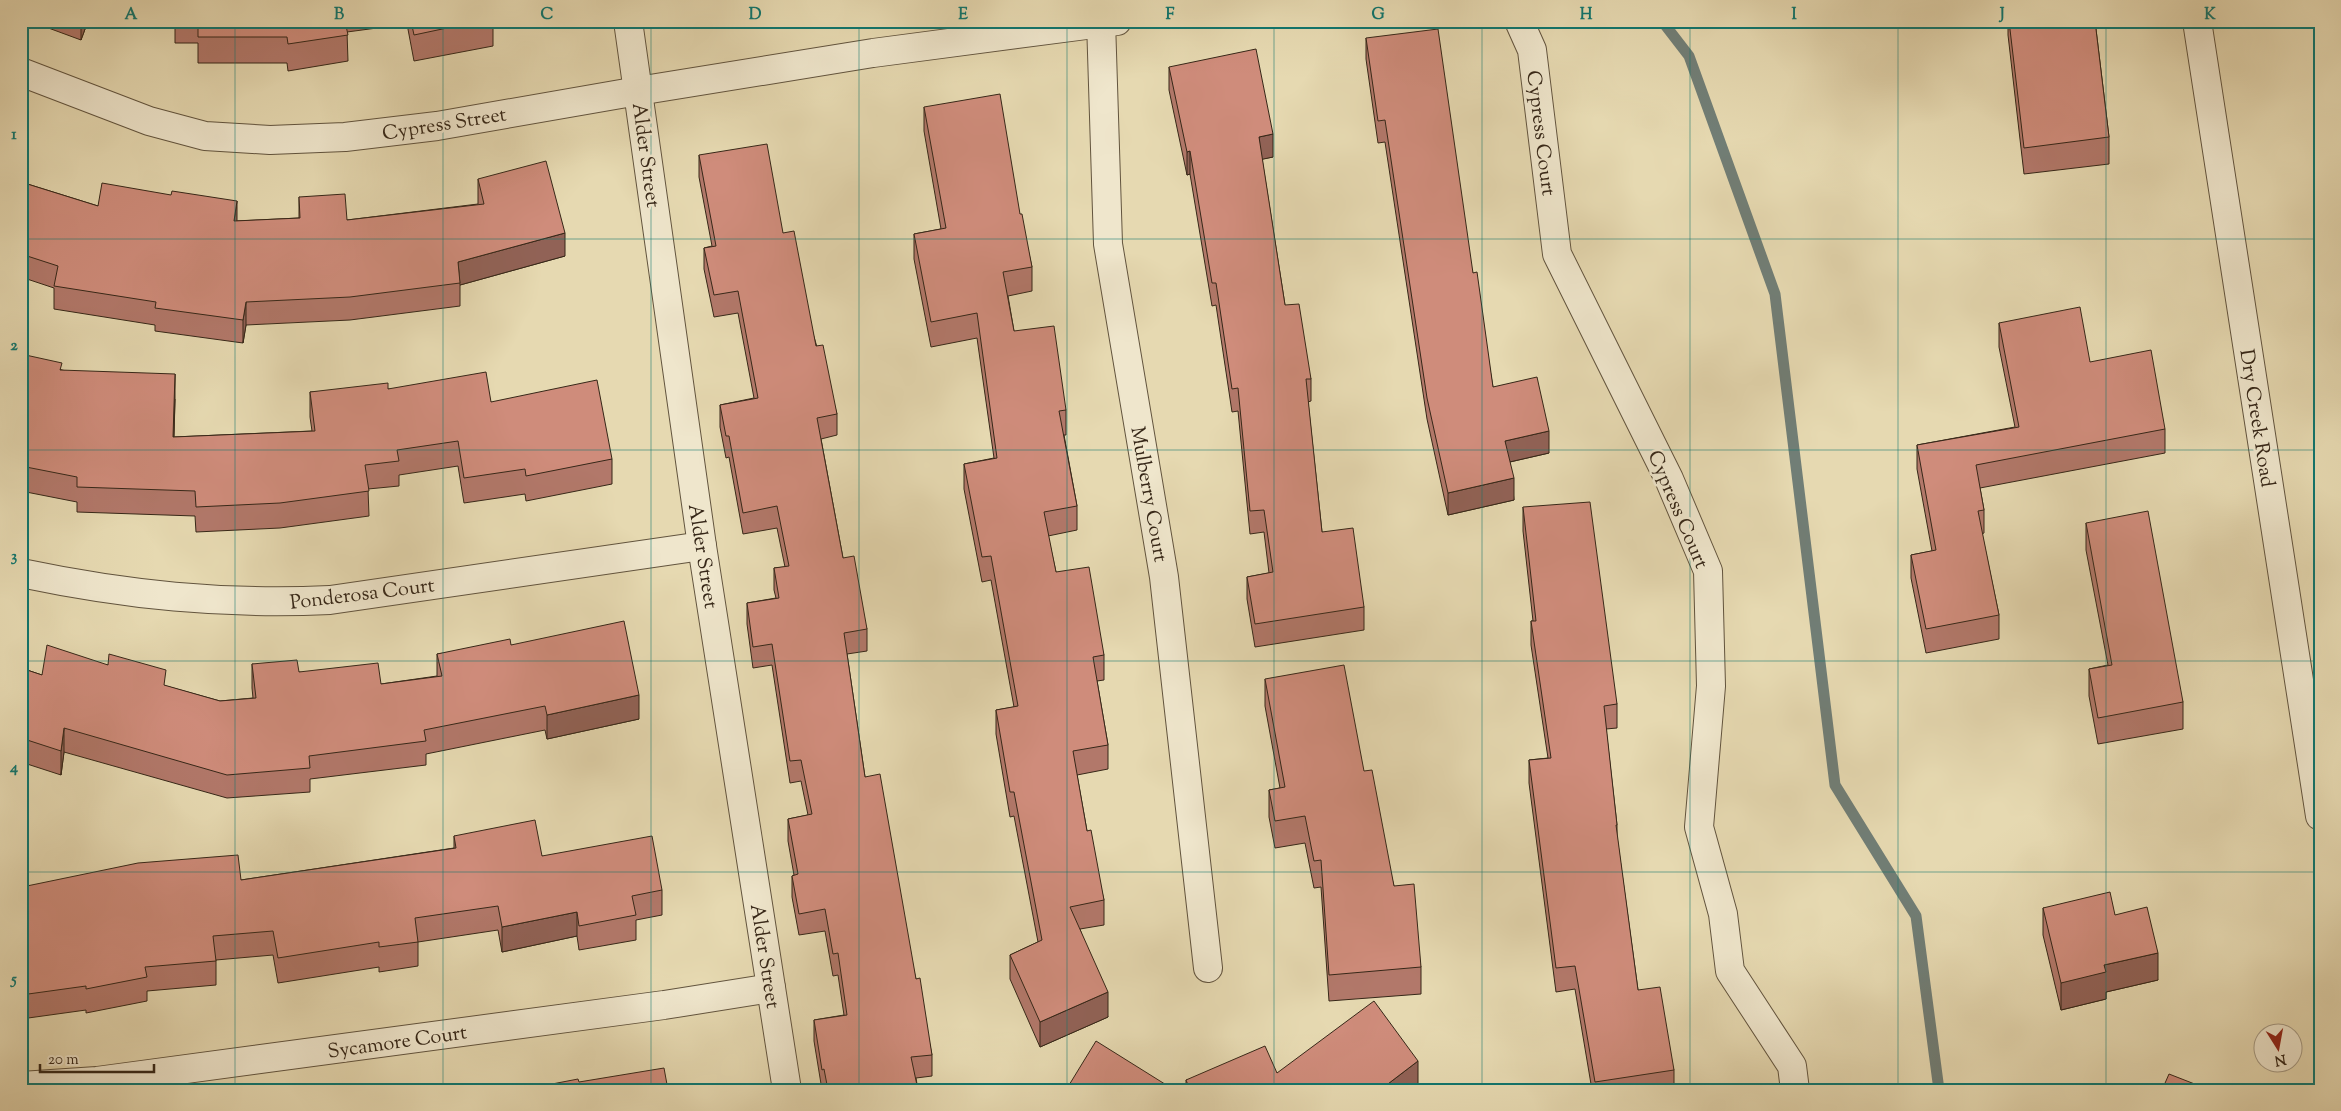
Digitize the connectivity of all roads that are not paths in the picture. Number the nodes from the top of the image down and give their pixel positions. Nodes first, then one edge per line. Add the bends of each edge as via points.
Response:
1 (628, 21) edge
2 (1519, 21) edge
3 (2197, 21) edge
4 (1106, 22) edge
5 (21, 72) edge
6 (638, 91) junction
7 (702, 546) junction
8 (21, 573) edge
9 (2320, 816) edge
10 (1208, 968) dead end
11 (771, 988) junction
12 (21, 1086) edge
13 (787, 1090) edge
14 (1795, 1090) edge

1 - 6 street, Alder Street
2 - 14 street, Cypress Court via 1532,50 1557,254 1669,479 1708,571 1710,686 1699,827 1723,914 1730,971 1792,1066
3 - 9 street, Dry Creek Road
4 - 6 street, Cypress Street
4 - 10 street, Mulberry Court via 1108,244 1164,578
5 - 6 street, Cypress Street via 149,121 205,136 270,140 345,137 437,126
6 - 7 street, Alder Street
7 - 8 street, Ponderosa Court via 330,600 192,600 91,588
7 - 11 street, Alder Street
11 - 12 street, Sycamore Court via 117,1078
11 - 13 street, Alder Street

